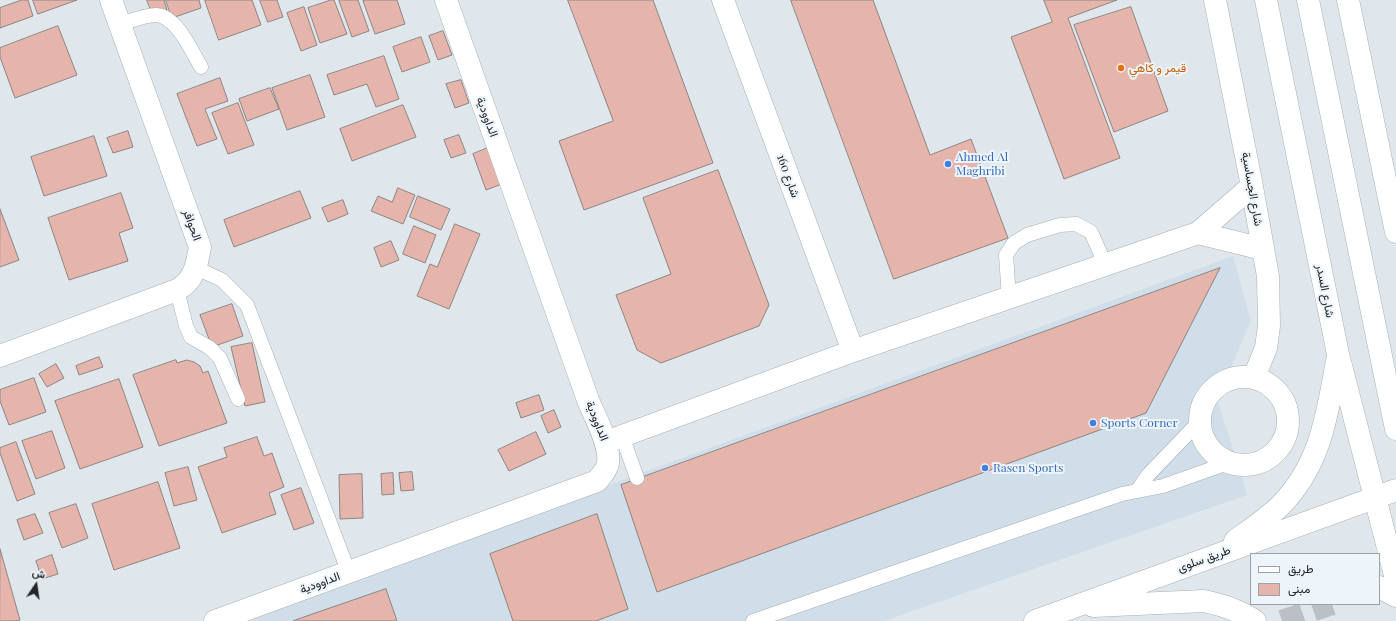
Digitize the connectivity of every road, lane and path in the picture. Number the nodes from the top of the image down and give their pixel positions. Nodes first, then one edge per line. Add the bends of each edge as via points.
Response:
1 (111, 0) edge
2 (446, 0) edge
3 (724, 0) edge
4 (1215, 0) edge
5 (1266, 0) edge
6 (1308, 0) edge
7 (1348, 0) edge
8 (120, 24) junction
9 (201, 67) dead end
10 (1252, 186) junction
11 (1396, 232) edge
12 (1198, 233) junction
13 (1263, 249) junction
14 (1106, 264) junction
15 (196, 268) junction
16 (177, 290) junction
17 (1009, 298) junction
18 (853, 351) junction
19 (1338, 354) junction
20 (0, 356) edge
21 (1254, 377) junction
22 (238, 399) dead end
23 (1199, 422) junction
24 (1396, 429) edge
25 (614, 439) junction
26 (1228, 463) junction
27 (637, 478) dead end
28 (1396, 490) edge
29 (1137, 491) junction
30 (1376, 497) junction
31 (1220, 553) junction
32 (1250, 556) edge
33 (349, 573) junction
34 (1396, 578) edge
35 (1380, 588) edge
36 (1396, 596) edge
37 (1073, 607) junction
38 (215, 621) edge
39 (753, 621) edge
40 (1034, 621) edge
41 (1256, 621) edge

1 - 8 street, الحوافر
2 - 25 street, الداوودية via 588,400
3 - 18 street, شارع 160
4 - 10 street, شارع الجساسية
5 - 19 street, شارع السدر
6 - 24 street
7 - 11 street
8 - 9 lane via 155,15 163,17 176,26
8 - 15 street, الحوافر via 200,247
10 - 12 street
10 - 13 street, شارع الجساسية
12 - 13 street
12 - 14 street
13 - 21 street, شارع الجساسية via 1268,276 1269,326 1266,348
14 - 17 street
14 - 17 lane via 1091,232 1076,224 1060,225 1027,235 1014,243 1006,255
15 - 16 street, الحوافر via 184,286
15 - 33 lane via 222,280 247,305
16 - 20 street, الحوافر
16 - 22 lane via 191,337 210,348 220,358
17 - 18 street
18 - 25 street
19 - 30 street, شارع السدر
19 - 31 street via 1326,420 1307,470 1279,506
21 - 23 street via 1233,377 1215,386 1203,403
21 - 26 street via 1271,385 1284,400 1289,419 1286,438 1275,454 1258,464 1239,466
23 - 26 street via 1203,439 1213,454
23 - 29 lane via 1148,475
25 - 27 lane
25 - 33 street, الداوودية via 606,469 597,481
26 - 29 lane via 1163,486
28 - 30 street, طريق سلوى
29 - 39 lane
30 - 31 street, طريق سلوى
30 - 34 street, شارع السدر
31 - 32 street
31 - 37 street, طريق سلوى
33 - 38 street, الداوودية
35 - 36 street
37 - 40 street, طريق سلوى
37 - 41 street via 1204,601 1240,611

